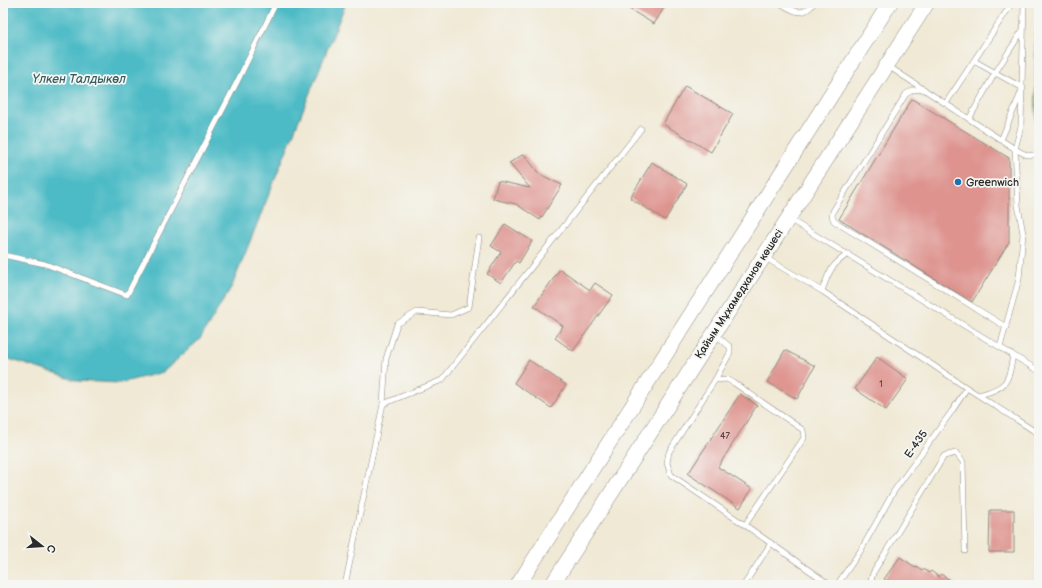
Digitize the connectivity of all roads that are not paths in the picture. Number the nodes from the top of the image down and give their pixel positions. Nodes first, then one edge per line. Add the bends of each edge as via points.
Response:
1 (276, 3) edge
2 (780, 3) edge
3 (814, 3) edge
4 (890, 3) edge
5 (927, 3) edge
6 (1012, 3) edge
7 (1024, 3) edge
8 (1023, 30) junction
9 (974, 61) junction
10 (887, 65) junction
11 (995, 73) junction
12 (1022, 88) junction
13 (924, 89) junction
14 (946, 104) junction
15 (969, 118) junction
16 (641, 129) dead end
17 (1001, 140) junction
18 (1015, 150) junction
19 (1039, 153) edge
20 (788, 218) junction
21 (479, 238) dead end
22 (848, 254) junction
23 (3, 255) edge
24 (763, 257) junction
25 (822, 291) junction
26 (1006, 327) junction
27 (714, 333) junction
28 (1000, 347) junction
29 (1012, 355) junction
30 (1039, 370) edge
31 (715, 380) junction
32 (967, 388) junction
33 (979, 395) junction
34 (383, 404) junction
35 (1039, 434) edge
36 (745, 525) junction
37 (771, 543) junction
38 (965, 551) dead end
39 (345, 585) edge
40 (518, 585) edge
41 (552, 585) edge
42 (744, 585) edge
43 (830, 585) edge
44 (837, 585) edge
45 (874, 585) edge

1 - 23 lane via 127,296 45,264
2 - 3 lane via 800,13
4 - 40 main road
5 - 10 main road, Қайым Мұхамедханов көшесі
6 - 9 lane
7 - 8 lane
8 - 11 lane
8 - 12 lane
9 - 11 lane
9 - 14 lane
10 - 13 lane
10 - 20 main road, Қайым Мұхамедханов көшесі
11 - 12 lane
11 - 15 lane
12 - 17 lane
12 - 18 lane via 1021,126
13 - 14 lane
13 - 26 lane via 906,94 832,216 834,221
14 - 15 lane
15 - 17 lane
16 - 34 lane via 442,380
17 - 18 lane
18 - 19 lane via 1030,156
18 - 26 lane via 1018,205 1023,234 1019,279
20 - 22 lane
20 - 24 main road, Қайым Мұхамедханов көшесі
21 - 34 lane via 469,307 451,315 417,312 397,324 386,359
22 - 25 lane via 831,269
22 - 28 lane
24 - 25 lane
24 - 27 main road, Қайым Мұхамедханов көшесі
25 - 32 lane
26 - 28 lane
27 - 31 lane via 730,347 730,353
27 - 41 main road, Қайым Мұхамедханов көшесі
28 - 29 lane
29 - 30 lane
29 - 33 lane via 1010,374 1006,383 996,390
31 - 36 lane via 670,452 667,463 671,475
31 - 36 lane via 727,379 734,382 803,430 804,438
32 - 33 lane
32 - 44 lane, Е-435 via 894,491 861,550
33 - 35 lane
34 - 39 lane
36 - 37 lane
37 - 42 lane
37 - 43 lane
38 - 45 lane via 963,462 956,453 944,456 873,573 871,581

